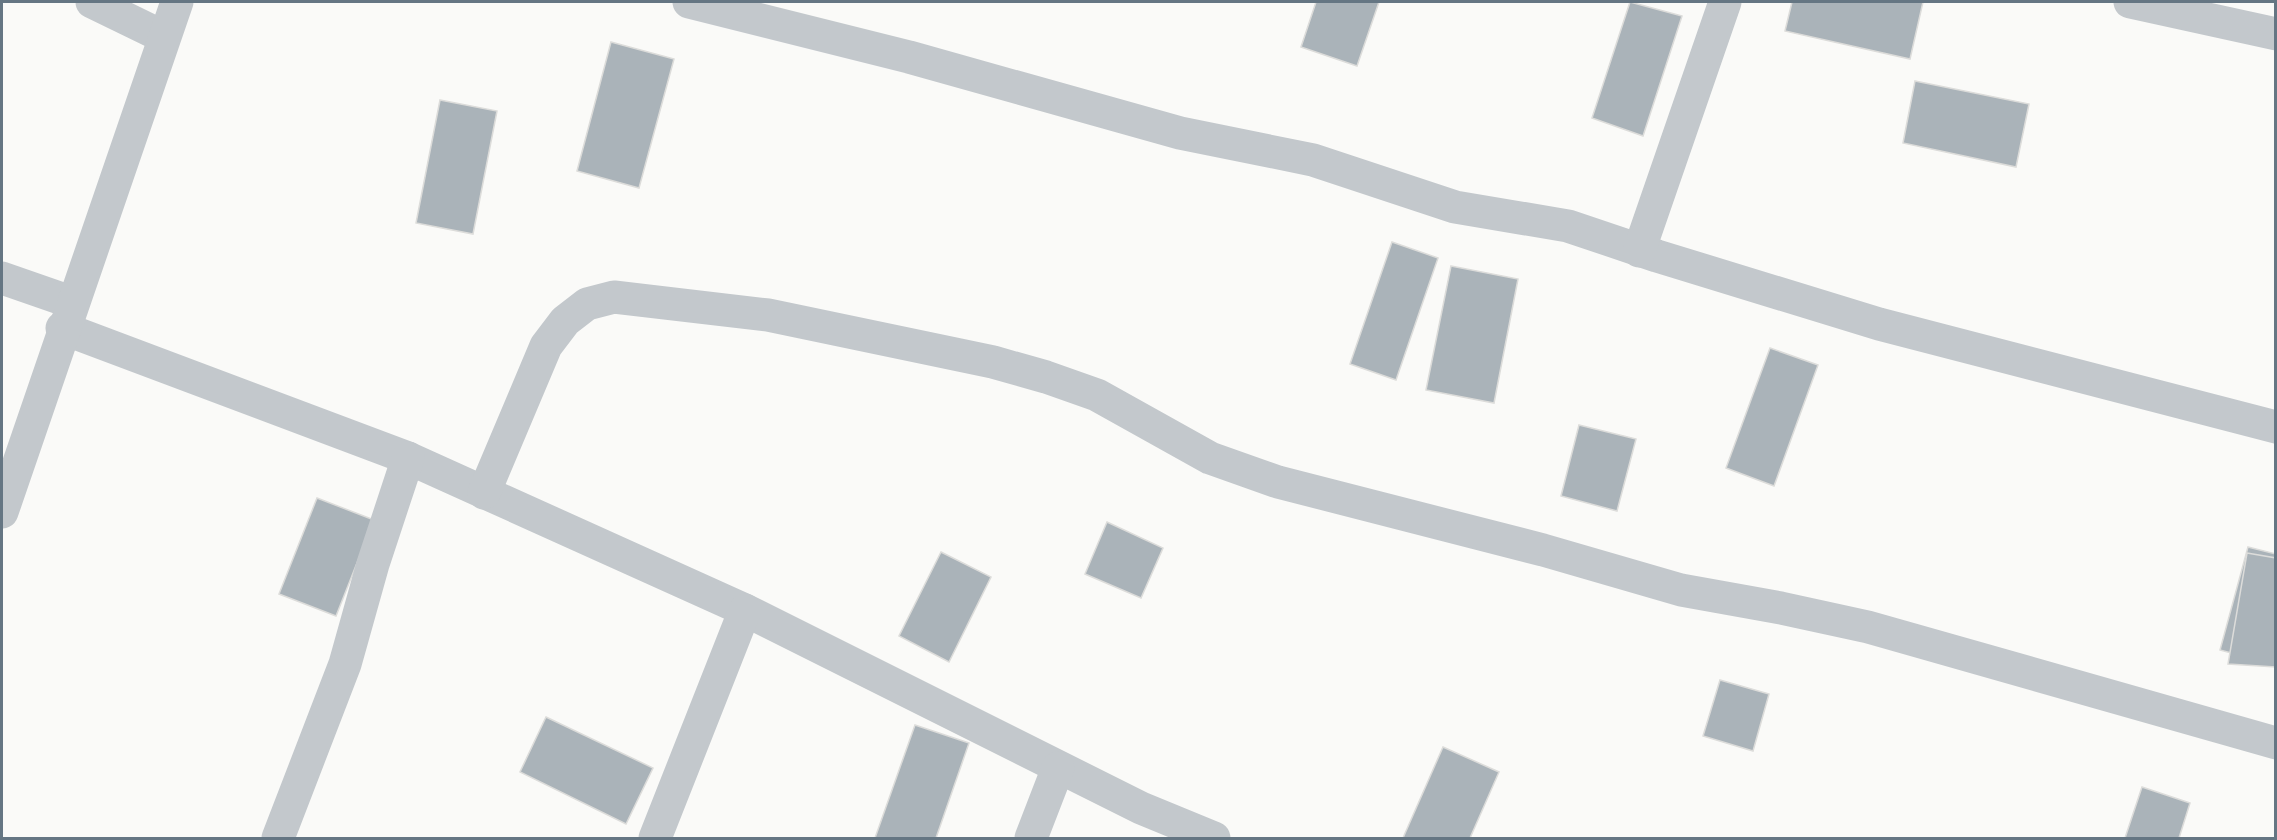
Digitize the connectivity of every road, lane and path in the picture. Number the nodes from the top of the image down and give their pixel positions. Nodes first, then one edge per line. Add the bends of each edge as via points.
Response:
1 (92, 2) edge
2 (177, 2) edge
3 (689, 2) edge
4 (1725, 2) edge
5 (2130, 2) edge
6 (2276, 34) edge
7 (164, 37) junction
8 (1639, 251) junction
9 (2, 278) edge
10 (67, 315) junction
11 (2276, 426) edge
12 (408, 458) junction
13 (484, 492) junction
14 (2, 512) edge
15 (745, 610) junction
16 (2276, 743) edge
17 (1058, 768) junction
18 (278, 838) edge
19 (655, 838) edge
20 (1031, 838) edge
21 (1214, 838) edge

1 - 7 street
2 - 7 street
3 - 8 street via 909,57 1180,133 1313,160 1455,207 1568,226
4 - 8 street
5 - 6 street
7 - 10 street
8 - 11 street via 1879,324
9 - 10 street
10 - 12 street
10 - 14 street
12 - 13 street
12 - 18 street via 345,664
13 - 15 street
13 - 16 street via 546,346 565,321 587,304 614,297 768,315 993,362 1046,377 1097,395 1210,458 1278,482 1543,550 1681,591 1868,627
15 - 17 street
15 - 19 street
17 - 20 street
17 - 21 street

